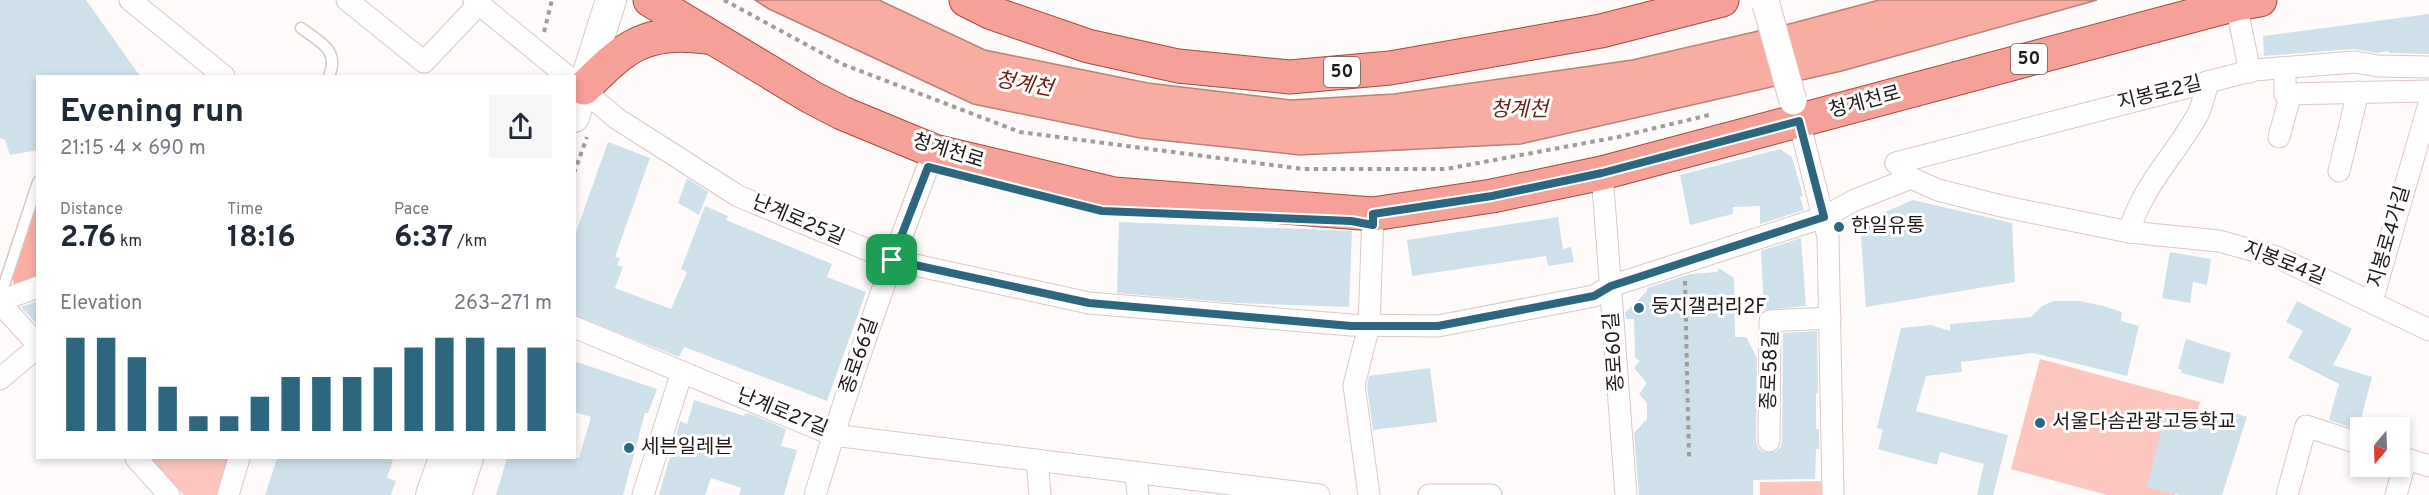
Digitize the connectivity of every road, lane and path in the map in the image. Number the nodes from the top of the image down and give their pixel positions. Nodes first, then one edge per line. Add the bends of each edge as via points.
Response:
1 (130, 0) edge
2 (348, 0) edge
3 (595, 0) edge
4 (611, 0) edge
5 (650, 0) edge
6 (724, 0) edge
7 (966, 0) edge
8 (1722, 0) edge
9 (476, 2) edge
10 (2248, 2) edge
11 (1766, 4) dead end
12 (301, 28) dead end
13 (711, 37) junction
14 (2429, 67) edge
15 (2285, 68) junction
16 (2250, 72) junction
17 (223, 75) edge
18 (328, 75) edge
19 (560, 75) edge
20 (2208, 82) junction
21 (578, 91) edge
22 (2429, 91) edge
23 (2358, 92) junction
24 (2291, 93) junction
25 (2429, 104) edge
26 (1796, 111) junction
27 (1721, 112) dead end
28 (2279, 137) dead end
29 (934, 151) junction
30 (576, 168) edge
31 (1904, 170) junction
32 (2339, 171) dead end
33 (1602, 173) junction
34 (36, 188) edge
35 (1373, 214) junction
36 (1824, 217) junction
37 (2129, 232) junction
38 (892, 260) junction
39 (1683, 262) junction
40 (1611, 286) junction
41 (36, 288) edge
42 (0, 300) edge
43 (2372, 301) junction
44 (1830, 318) junction
45 (1369, 326) junction
46 (576, 328) edge
47 (2429, 330) edge
48 (36, 344) edge
49 (36, 348) edge
50 (682, 372) junction
51 (0, 378) edge
52 (833, 435) junction
53 (2350, 440) edge
54 (1769, 441) dead end
55 (1689, 458) dead end
56 (137, 459) edge
57 (239, 459) edge
58 (444, 459) edge
59 (468, 459) edge
60 (1037, 460) junction
61 (2410, 460) edge
62 (2429, 466) edge
63 (1136, 473) junction
64 (2399, 477) edge
65 (1480, 494) edge
66 (169, 495) edge
67 (228, 495) edge
68 (432, 495) edge
69 (456, 495) edge
70 (643, 495) edge
71 (815, 495) edge
72 (1040, 495) edge
73 (1138, 495) edge
74 (1308, 495) edge
75 (1318, 495) edge
76 (1369, 495) edge
77 (1428, 495) edge
78 (1626, 495) edge
79 (1833, 495) edge
80 (2287, 495) edge
81 (2396, 495) edge

1 - 17 street
2 - 9 street via 424,62
3 - 21 main road
4 - 21 main road
5 - 13 main road, 청계천로 / 50
6 - 27 path via 842,64 1020,132 1303,169 1446,168 1618,137
7 - 8 main road, 50 via 1088,46 1178,66 1290,77 1390,68 1601,31
9 - 19 street, 난계로25길
10 - 16 street
10 - 26 main road, 청계천로 / 50
11 - 26 street, bridge
12 - 18 lane via 329,50 333,65
13 - 21 main road via 680,34 648,39 618,54
13 - 29 main road, 청계천로 / 50 via 842,113
14 - 15 street, 지봉로2길 via 2355,63
15 - 16 street, 지봉로2길
15 - 24 street via 2285,94
16 - 20 street, 지봉로2길
20 - 31 street, 지봉로2길
20 - 37 street via 2199,112 2135,210
21 - 30 path via 594,118
21 - 38 street, 난계로25길 via 738,196
22 - 23 street
23 - 24 street
23 - 32 street
24 - 28 street
25 - 43 street, 지봉로4가길
26 - 33 main road, 청계천로 / 50
26 - 36 street
29 - 35 main road, 청계천로 / 50 via 1114,194
29 - 38 street, 종로66길
31 - 36 street
31 - 37 street, 지봉로4길 via 1938,190
33 - 35 main road, 청계천로 / 50 via 1492,196
33 - 40 street, 종로60길
34 - 42 lane
35 - 45 street
36 - 39 street, 난계로25길
36 - 44 street
37 - 43 street, 지봉로4길 via 2219,241 2277,257
38 - 45 street, 난계로25길 via 1089,303
38 - 52 street, 종로66길
39 - 40 street, 난계로25길
39 - 55 path via 1688,299
40 - 45 street, 난계로25길 via 1594,296 1438,326
40 - 78 street, 종로60길
41 - 42 street
42 - 48 street
43 - 47 street, 지봉로4길
44 - 54 street, 종로58길 via 1770,321
44 - 79 street
45 - 76 street via 1354,385
46 - 50 street, 난계로27길
49 - 51 street
50 - 52 street, 난계로27길
50 - 70 street
52 - 60 street, 난계로27길
52 - 71 street, 종로66길
53 - 80 street via 2306,426
56 - 66 street
57 - 67 street
58 - 68 main road
59 - 69 main road
60 - 63 street, 난계로27길
60 - 72 street
61 - 62 street
63 - 73 street
63 - 74 street, 난계로27길
64 - 81 street
65 - 77 street
74 - 75 street, 난계로27길

